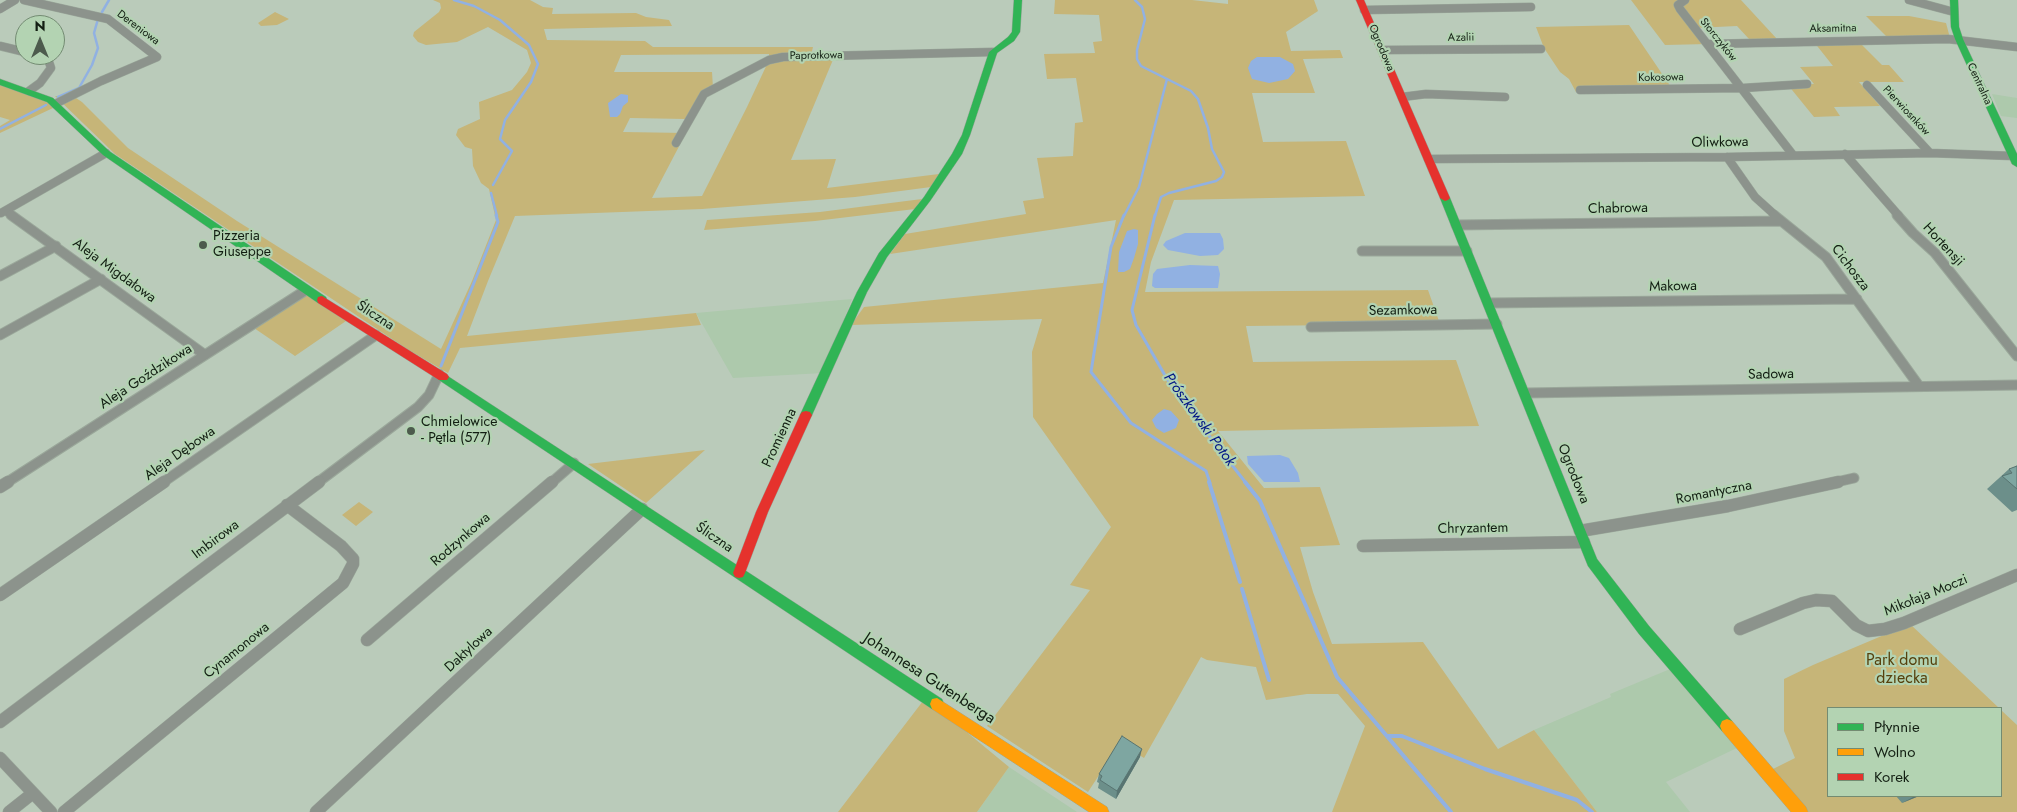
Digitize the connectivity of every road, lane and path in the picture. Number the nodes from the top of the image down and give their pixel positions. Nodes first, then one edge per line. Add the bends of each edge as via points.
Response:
1 (15, 0) edge
2 (24, 0) edge
3 (1018, 0) edge
4 (1471, 0) edge
5 (1685, 0) edge
6 (1909, 0) edge
7 (1362, 5) edge
8 (1954, 6) edge
9 (1531, 7) dead end
10 (1475, 8) junction
11 (0, 9) edge
12 (1958, 39) junction
13 (1708, 44) junction
14 (0, 46) edge
15 (2017, 47) edge
16 (1541, 49) dead end
17 (15, 50) edge
18 (1382, 50) junction
19 (993, 52) junction
20 (51, 65) edge
21 (0, 82) edge
22 (1807, 84) dead end
23 (1867, 85) dead end
24 (1743, 88) junction
25 (1580, 90) dead end
26 (29, 91) junction
27 (1402, 97) junction
28 (1505, 97) dead end
29 (55, 104) junction
30 (676, 143) dead end
31 (106, 153) junction
32 (1930, 153) junction
33 (1845, 154) junction
34 (1794, 155) junction
35 (1727, 157) junction
36 (2015, 157) edge
37 (1428, 159) junction
38 (3, 212) edge
39 (1781, 221) junction
40 (1456, 225) junction
41 (56, 246) junction
42 (1362, 251) dead end
43 (1467, 251) junction
44 (0, 276) edge
45 (101, 279) junction
46 (306, 290) junction
47 (1857, 299) junction
48 (1488, 303) junction
49 (1497, 324) junction
50 (1311, 327) dead end
51 (0, 335) edge
52 (376, 335) junction
53 (205, 355) junction
54 (2017, 356) edge
55 (439, 374) junction
56 (2017, 385) edge
57 (1919, 386) junction
58 (1525, 394) junction
59 (574, 463) junction
60 (1854, 478) dead end
61 (0, 487) edge
62 (287, 505) junction
63 (642, 509) junction
64 (1582, 536) junction
65 (1363, 546) dead end
66 (739, 573) junction
67 (2017, 575) edge
68 (0, 595) edge
69 (1740, 629) dead end
70 (367, 640) dead end
71 (0, 722) edge
72 (0, 758) edge
73 (33, 793) junction
74 (9, 812) edge
75 (51, 812) edge
76 (64, 812) edge
77 (316, 812) edge
78 (1102, 812) edge
79 (1801, 812) edge

1 - 11 street
2 - 29 street, Dereniowa via 108,19 157,57
3 - 19 street via 1016,32
4 - 10 street
5 - 13 street, Storczyków via 1678,5
6 - 8 street
7 - 10 street
7 - 18 street, Ogrodowa
8 - 12 street, Centralna
9 - 10 street
12 - 13 street, Aksamitna
12 - 15 street, Aksamitna
12 - 36 street, Centralna
13 - 24 street, Storczyków
14 - 17 street
16 - 18 street, Azalii
18 - 27 street, Ogrodowa
19 - 30 street, Paprotkowa via 769,60 704,94
19 - 66 street, Promienna via 957,154 883,255 862,292 762,512
20 - 26 street via 40,83
21 - 26 street, Śliczna
22 - 24 street
23 - 32 street, Pierwiosnków
24 - 25 street, Kokosowa
24 - 34 street, Storczyków
26 - 29 street, Śliczna
27 - 28 street via 1426,94
27 - 37 street, Ogrodowa
29 - 31 street, Śliczna
31 - 38 street
31 - 46 street, Śliczna
32 - 33 street, Oliwkowa
32 - 36 street, Oliwkowa
33 - 34 street, Oliwkowa
33 - 54 street, Hortensji via 1913,233 1935,253
34 - 35 street, Oliwkowa
35 - 37 street, Oliwkowa
35 - 39 street, Cichosza via 1755,197
37 - 40 street, Ogrodowa
38 - 41 street, Aleja Migdałowa
39 - 40 street, Chabrowa
39 - 47 street, Cichosza via 1826,257
40 - 43 street, Ogrodowa
41 - 44 street
41 - 45 street, Aleja Migdałowa
42 - 43 street
43 - 48 street, Ogrodowa
45 - 51 street
45 - 53 street, Aleja Migdałowa
46 - 52 street, Śliczna
46 - 53 street, Aleja Goździkowa
47 - 48 street, Makowa
47 - 57 street, Cichosza
48 - 49 street, Ogrodowa
49 - 50 street, Sezamkowa
49 - 58 street, Ogrodowa
52 - 55 street, Śliczna
52 - 68 street, Aleja Dębowa
53 - 61 street, Aleja Goździkowa
55 - 59 street, Śliczna
55 - 62 street, Imbirowa via 429,395 418,407
56 - 57 street, Sadowa
57 - 58 street, Sadowa
58 - 64 street, Ogrodowa
59 - 63 street, Śliczna
59 - 70 street, Rodzynkowa
60 - 64 street, Romantyczna
62 - 71 street, Imbirowa
62 - 76 street, Cynamonowa via 353,559 343,583
63 - 66 street, Śliczna
63 - 77 street, Daktylowa
64 - 65 street, Chryzantem
64 - 79 street, Ogrodowa via 1592,562 1604,580
66 - 78 street, Johannesa Gutenberga
67 - 69 street, Mikołaja Moczi via 1885,629 1868,631 1856,625 1832,601 1816,600
72 - 73 street
73 - 74 street
73 - 75 street

